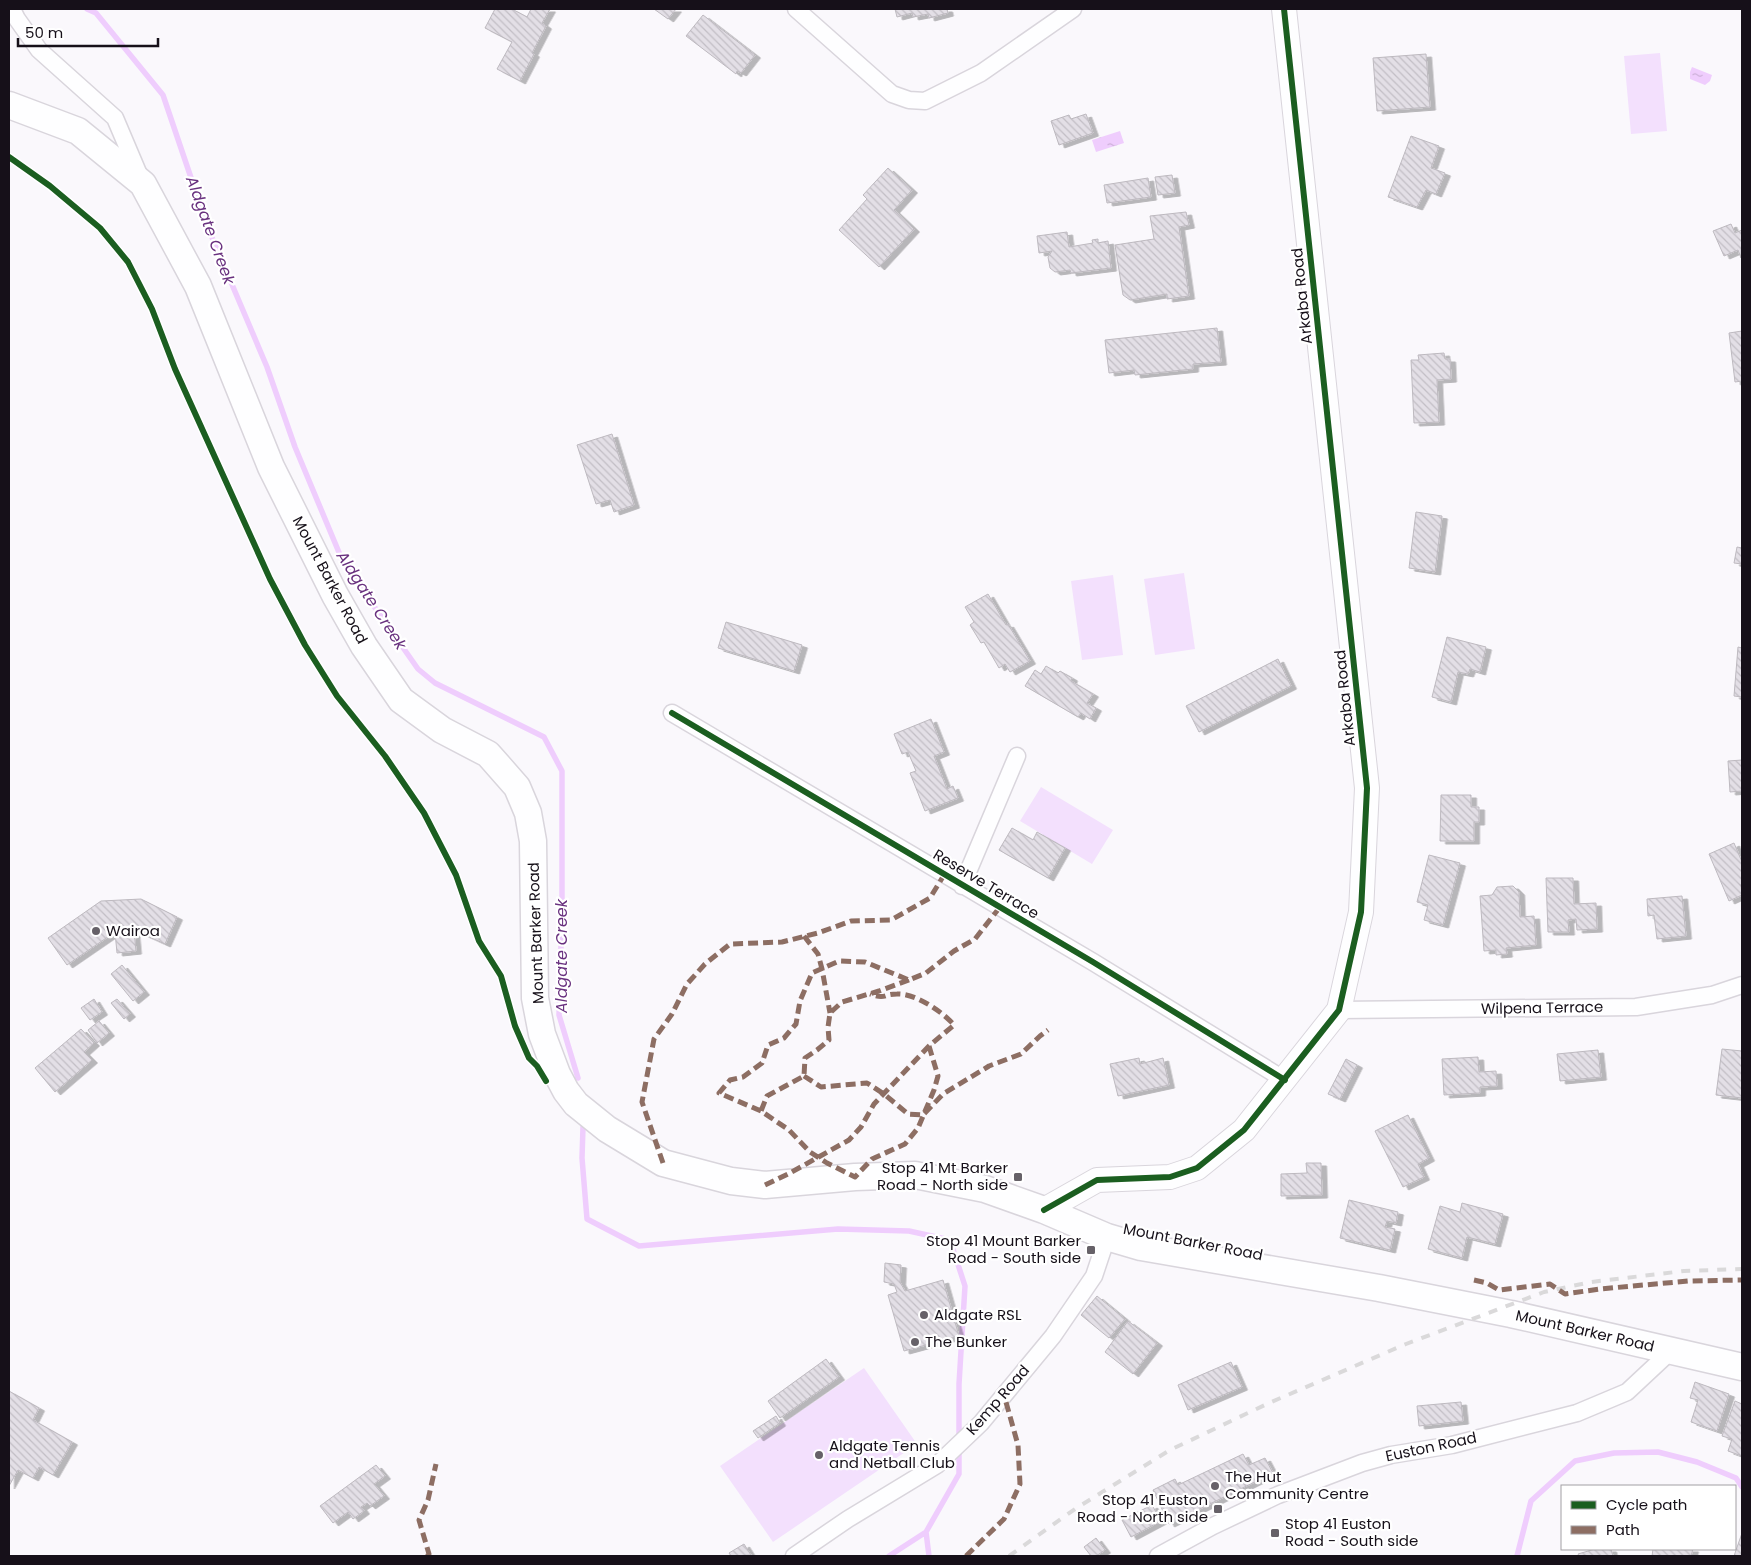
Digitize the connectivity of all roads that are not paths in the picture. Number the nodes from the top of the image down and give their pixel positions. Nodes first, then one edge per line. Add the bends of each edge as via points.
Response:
1 (796, 9) edge
2 (1073, 9) edge
3 (1284, 9) edge
4 (14, 14) edge
5 (9, 105) edge
6 (143, 184) junction
7 (672, 713) dead end
8 (1017, 756) dead end
9 (962, 886) junction
10 (1742, 985) edge
11 (1339, 1010) junction
12 (1285, 1080) junction
13 (1044, 1210) junction
14 (1108, 1237) junction
15 (1672, 1350) junction
16 (1742, 1367) edge
17 (794, 1556) edge
18 (1158, 1556) edge

1 - 2 street via 892,94 925,101 981,73
3 - 11 street, Arkaba Road via 1367,788 1361,912
4 - 6 street via 39,50 115,118
5 - 6 main road, Mount Barker Road via 78,131
6 - 13 main road, Mount Barker Road via 198,286 271,467 364,646 401,700 442,730 488,754 518,787 528,813 533,841 537,1007 542,1034 557,1074 576,1104 662,1163 732,1181 765,1185 915,1175 985,1189
7 - 9 street, Reserve Terrace
8 - 9 street
9 - 12 street, Reserve Terrace
10 - 11 street, Wilpena Terrace via 1712,995 1636,1007
11 - 12 street, Arkaba Road
12 - 13 street, Arkaba Road via 1244,1130 1197,1168 1170,1177 1097,1180
13 - 14 main road, Mount Barker Road
14 - 15 main road, Mount Barker Road via 1141,1247 1511,1314
14 - 17 street, Kemp Road via 1094,1276 1053,1336 981,1422 936,1465
15 - 16 main road, Mount Barker Road
15 - 18 street, Euston Road via 1628,1392 1577,1413 1452,1445 1362,1463 1278,1495

